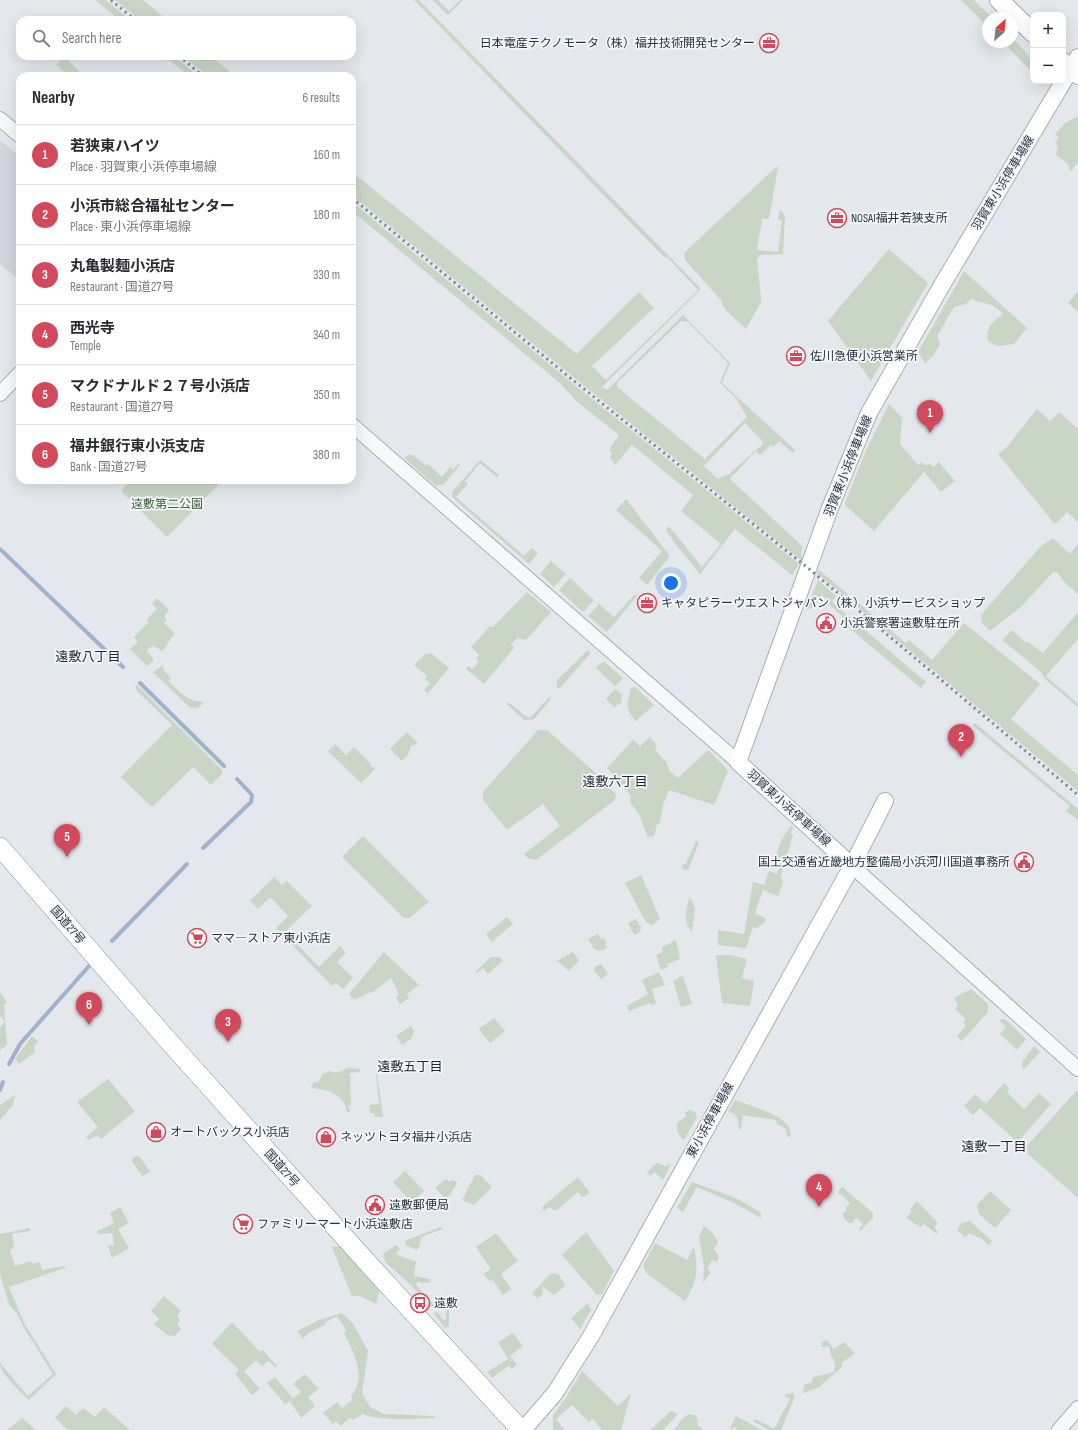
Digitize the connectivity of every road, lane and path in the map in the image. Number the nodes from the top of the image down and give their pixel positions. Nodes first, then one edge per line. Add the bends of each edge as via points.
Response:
1 (999, 0) edge
2 (1030, 30) edge
3 (1072, 66) edge
4 (0, 119) edge
5 (16, 133) edge
6 (16, 377) edge
7 (0, 394) edge
8 (356, 428) edge
9 (738, 762) junction
10 (885, 801) dead end
11 (0, 847) edge
12 (852, 866) junction
13 (1078, 1069) edge
14 (1078, 1408) edge
15 (522, 1430) edge
16 (1059, 1430) edge

1 - 2 main road
3 - 9 main road, 羽賀東小浜停車場線 via 869,413 830,508
4 - 5 street
6 - 7 street
8 - 9 street
9 - 12 main road, 羽賀東小浜停車場線
10 - 12 main road, 東小浜停車場線
11 - 15 highway, 国道27号 via 170,1043
12 - 13 street
12 - 15 main road, 東小浜停車場線 via 591,1336 555,1392
14 - 16 street

